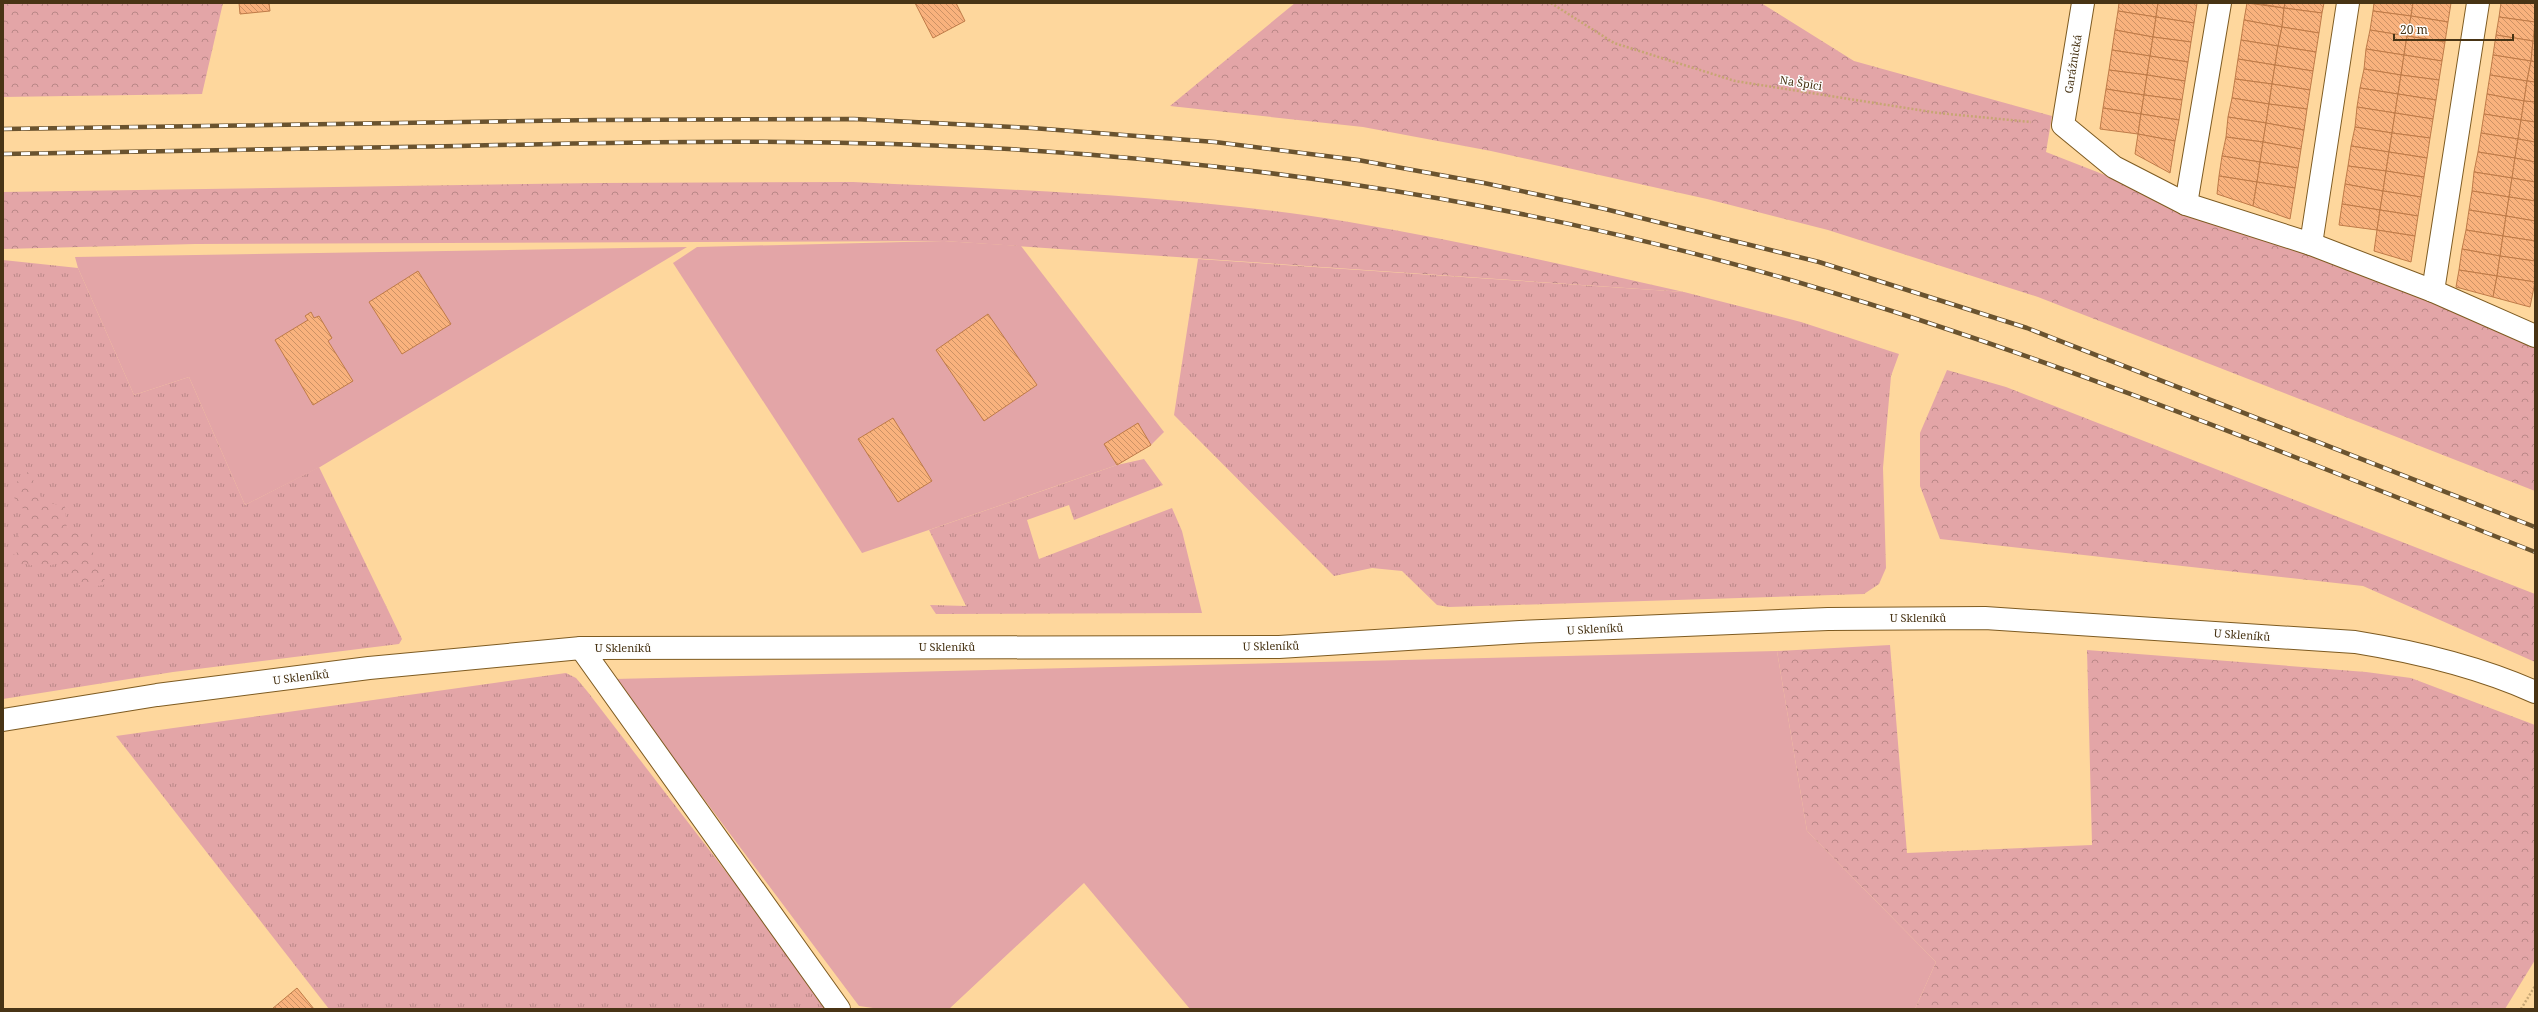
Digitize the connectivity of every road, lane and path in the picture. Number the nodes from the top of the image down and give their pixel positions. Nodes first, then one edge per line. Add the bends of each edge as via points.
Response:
1 (1551, 3) edge
2 (2083, 3) edge
3 (2220, 3) edge
4 (2348, 3) edge
5 (2478, 3) edge
6 (2063, 125) junction
7 (2186, 204) junction
8 (2311, 244) junction
9 (2433, 291) junction
10 (2535, 336) edge
11 (581, 648) junction
12 (2535, 692) edge
13 (3, 720) edge
14 (2535, 986) edge
15 (839, 1009) edge
16 (2521, 1009) edge

1 - 6 path, Na Špici via 1614,43 1735,81 1938,113
2 - 6 street, Garážnická
3 - 7 street
4 - 8 street
5 - 9 street
6 - 7 street via 2114,167
7 - 8 street
8 - 9 street
9 - 10 street
11 - 12 street, U Skleníků via 1279,647 1520,632 1828,619 1985,618 2355,642 2412,651 2503,678
11 - 13 street, U Skleníků via 369,668 157,695
11 - 15 street
14 - 16 path

